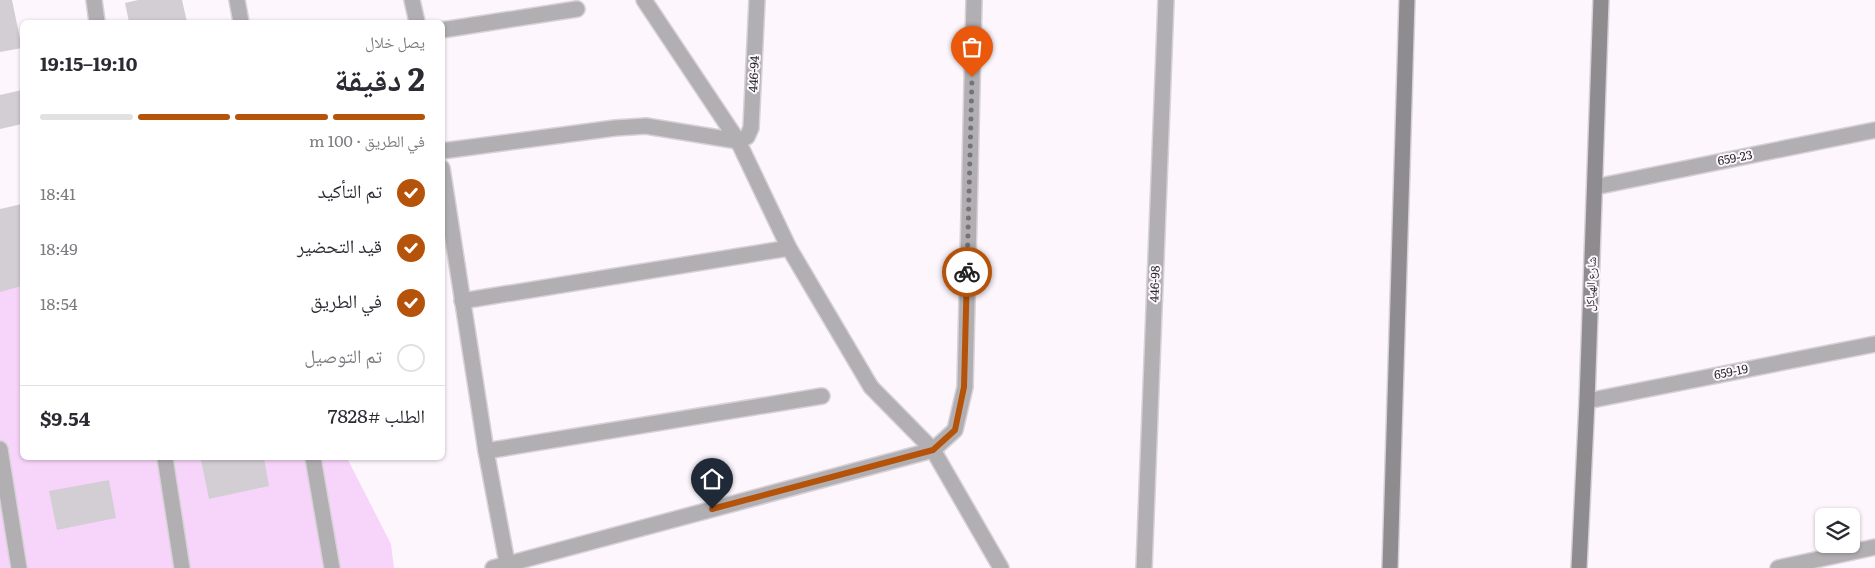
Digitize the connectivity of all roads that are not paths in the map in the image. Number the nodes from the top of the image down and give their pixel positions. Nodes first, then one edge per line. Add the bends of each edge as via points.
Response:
1 (94, 0) edge
2 (237, 0) edge
3 (412, 0) edge
4 (644, 0) edge
5 (757, 0) edge
6 (974, 0) edge
7 (1166, 0) edge
8 (1407, 0) edge
9 (1601, 0) edge
10 (577, 9) dead end
11 (97, 20) edge
12 (241, 20) edge
13 (417, 20) edge
14 (445, 30) edge
15 (1875, 130) edge
16 (738, 141) junction
17 (445, 151) edge
18 (1595, 187) junction
19 (445, 188) edge
20 (789, 248) junction
21 (462, 301) junction
22 (1875, 344) edge
23 (822, 396) dead end
24 (1587, 401) junction
25 (0, 449) edge
26 (933, 450) junction
27 (486, 451) junction
28 (165, 460) edge
29 (314, 460) edge
30 (1875, 547) edge
31 (502, 567) edge
32 (19, 568) edge
33 (182, 568) edge
34 (332, 568) edge
35 (1001, 568) edge
36 (1144, 568) edge
37 (1390, 568) edge
38 (1579, 568) edge
39 (1778, 568) edge

1 - 11 street
2 - 12 street
3 - 13 street
4 - 16 street
5 - 16 street, 446-94 via 751,128 747,137
6 - 26 street via 964,387 955,430
7 - 36 street, 446-98
8 - 37 street
9 - 18 street, شارع الهياكل
10 - 14 street
15 - 18 street, 659-23
16 - 17 street via 646,126
16 - 20 street
18 - 24 street, شارع الهياكل
19 - 21 street
20 - 21 street
20 - 26 street via 871,387
21 - 27 street
22 - 24 street, 659-19
23 - 27 street
24 - 38 street, شارع الهياكل
25 - 32 street
26 - 31 street
26 - 35 street
27 - 31 street
28 - 33 street
29 - 34 street
30 - 39 street

